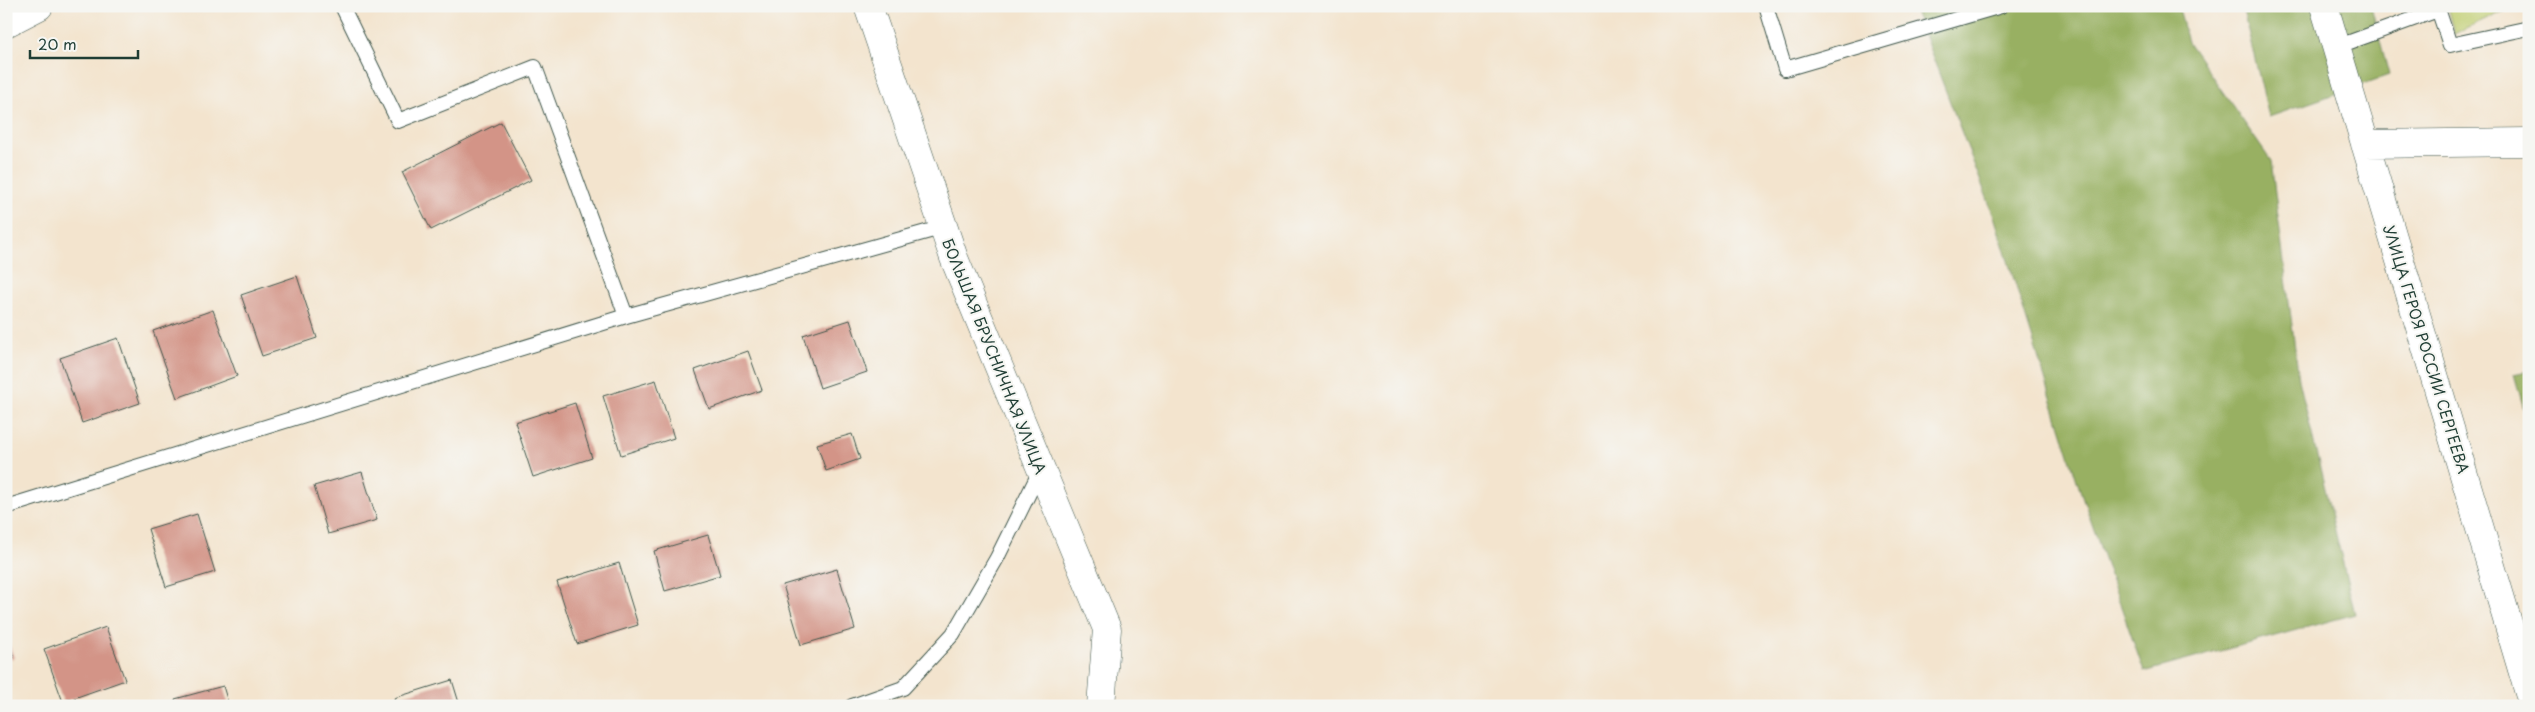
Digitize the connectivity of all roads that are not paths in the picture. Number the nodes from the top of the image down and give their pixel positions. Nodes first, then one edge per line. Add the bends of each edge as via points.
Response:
1 (39, 6) edge
2 (342, 6) edge
3 (868, 6) edge
4 (1766, 6) edge
5 (2001, 6) edge
6 (2324, 6) edge
7 (2438, 8) edge
8 (6, 23) edge
9 (2529, 28) edge
10 (2336, 47) junction
11 (2529, 142) edge
12 (2366, 144) junction
13 (944, 227) junction
14 (626, 316) junction
15 (1040, 471) junction
16 (6, 507) edge
17 (2529, 693) edge
18 (852, 706) edge
19 (1101, 706) edge

1 - 8 street
2 - 14 lane via 398,121 535,67
3 - 13 street, БОЛЬШАЯ БРУСНИЧНАЯ УЛИЦА
4 - 5 lane via 1785,69
6 - 10 street, УЛИЦА ГЕРОЯ РОССИИ СЕРГЕЕВА
7 - 9 lane via 2450,45
7 - 10 lane
10 - 12 street, УЛИЦА ГЕРОЯ РОССИИ СЕРГЕЕВА
11 - 12 street
12 - 17 street, УЛИЦА ГЕРОЯ РОССИИ СЕРГЕЕВА
13 - 14 lane
13 - 15 street, БОЛЬШАЯ БРУСНИЧНАЯ УЛИЦА
14 - 16 lane
15 - 18 lane via 998,558 952,634 903,688
15 - 19 street, БОЛЬШАЯ БРУСНИЧНАЯ УЛИЦА via 1107,630

